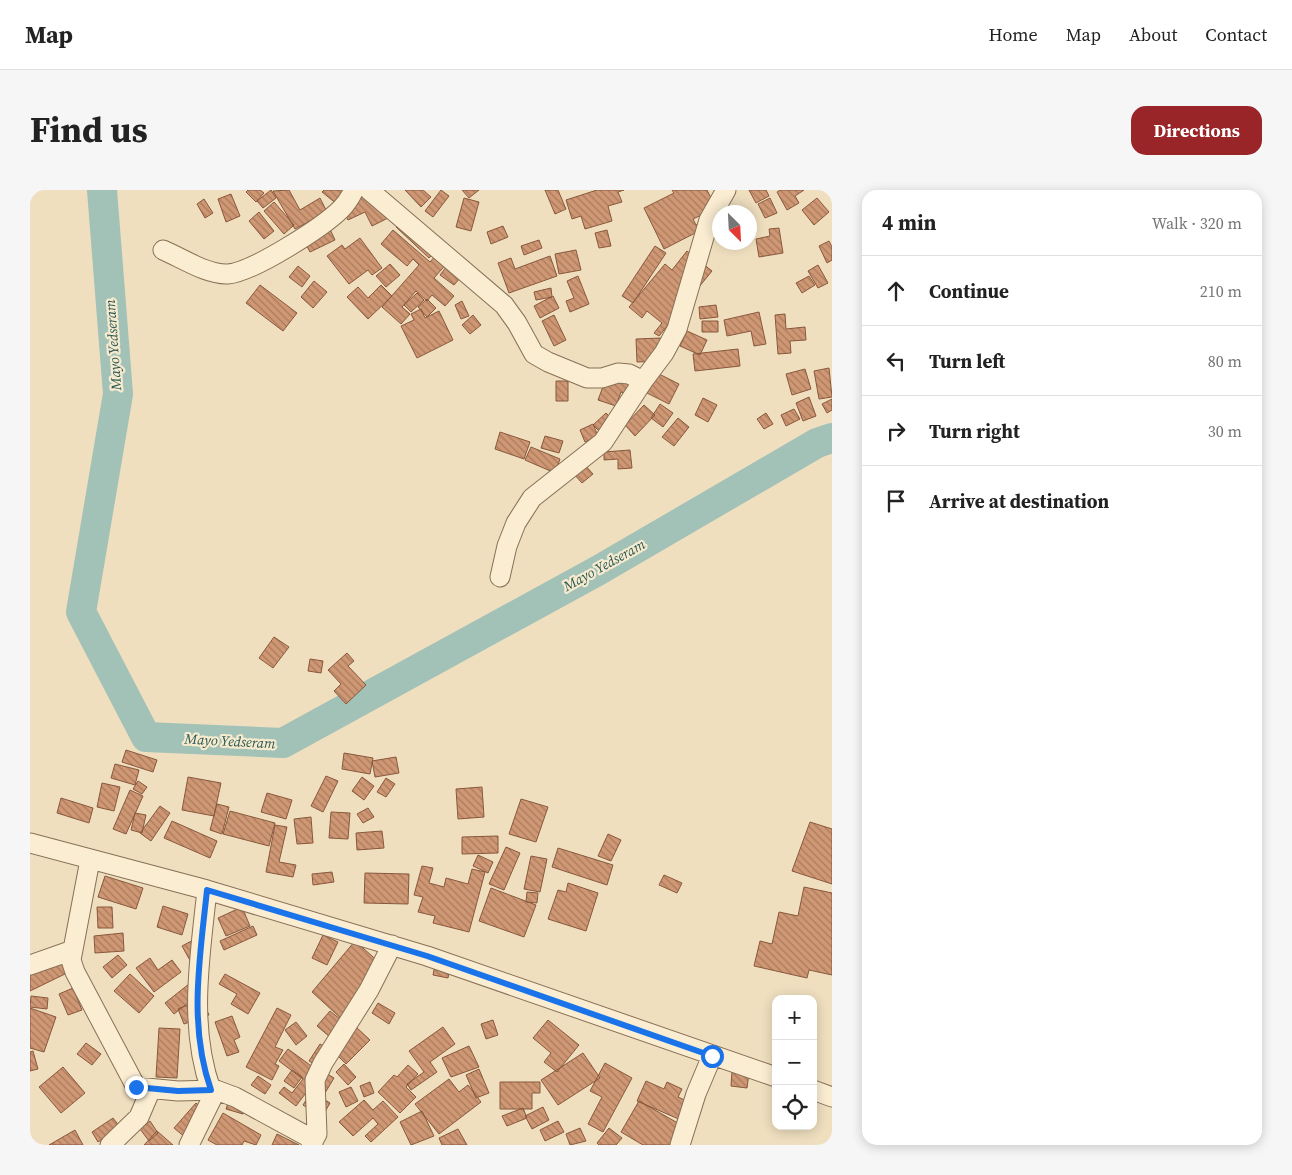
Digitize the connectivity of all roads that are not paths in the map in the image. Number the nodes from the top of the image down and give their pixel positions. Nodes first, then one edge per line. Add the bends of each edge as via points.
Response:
1 (354, 190) edge
2 (369, 190) edge
3 (726, 190) edge
4 (163, 250) dead end
5 (643, 381) junction
6 (500, 577) dead end
7 (30, 843) edge
8 (90, 860) junction
9 (207, 890) junction
10 (392, 945) junction
11 (73, 950) junction
12 (30, 966) edge
13 (712, 1056) junction
14 (772, 1076) edge
15 (151, 1090) junction
16 (214, 1090) junction
17 (817, 1091) edge
18 (832, 1097) edge
19 (312, 1142) edge
20 (110, 1145) edge
21 (189, 1145) edge
22 (680, 1145) edge

1 - 4 street via 341,209 318,227 249,268 227,274
2 - 5 street via 504,304 534,354 587,378 618,373
3 - 5 street via 709,220 677,329 664,354
5 - 6 street via 603,442 532,498 516,523
7 - 8 street
8 - 9 street
8 - 11 street
9 - 10 street
9 - 16 street via 196,1003 203,1067
10 - 13 street
10 - 19 street via 315,1080 318,1134
11 - 12 street
11 - 15 street via 71,960 75,972 118,1056 136,1087
13 - 14 street
13 - 22 street
15 - 16 street
15 - 20 street via 139,1117
16 - 19 street via 235,1097
16 - 21 street
17 - 18 street

